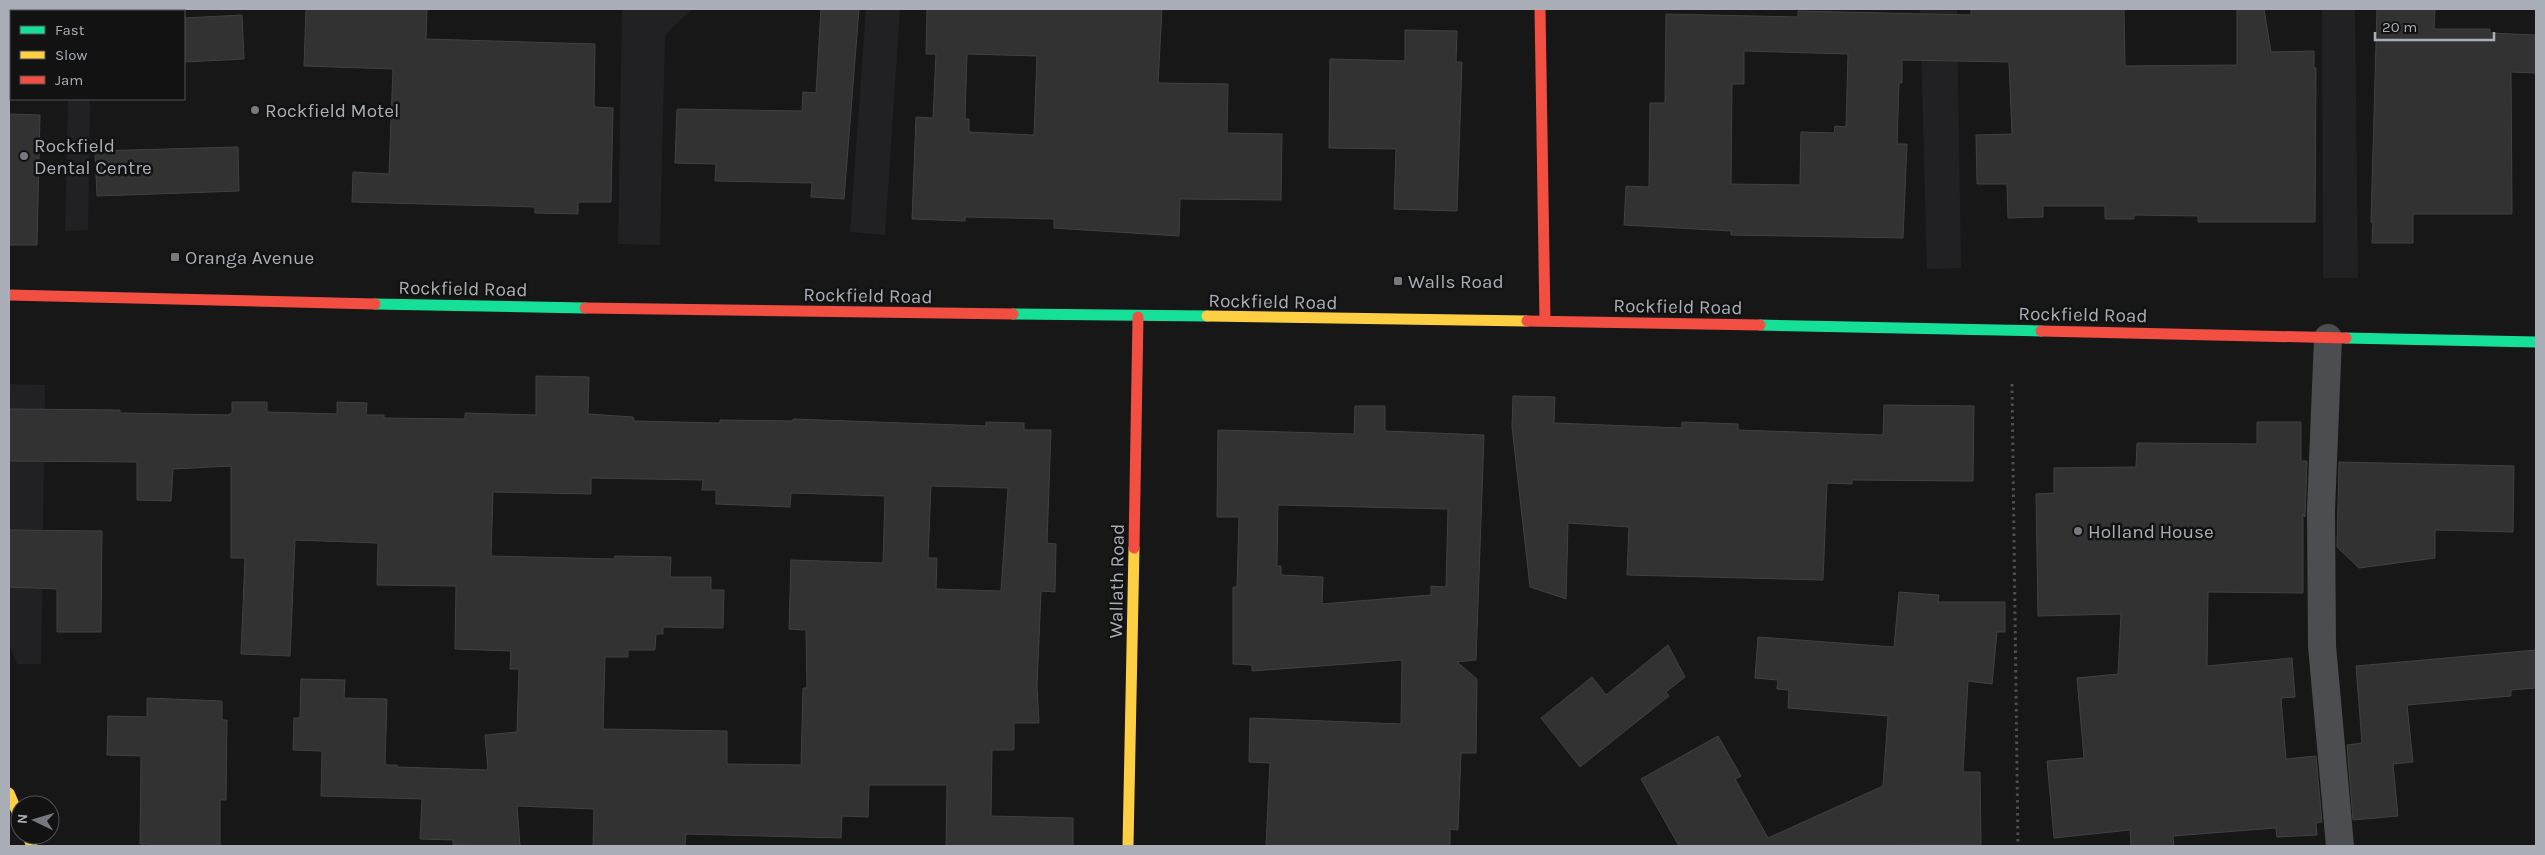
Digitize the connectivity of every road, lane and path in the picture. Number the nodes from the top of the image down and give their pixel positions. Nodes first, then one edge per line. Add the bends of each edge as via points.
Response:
1 (1540, 9) edge
2 (9, 295) edge
3 (1138, 317) junction
4 (1545, 321) junction
5 (2328, 338) junction
6 (2536, 342) edge
7 (2012, 384) dead end
8 (1128, 846) edge
9 (2018, 846) edge
10 (2340, 846) edge

1 - 4 main road
2 - 3 main road, Rockfield Road
3 - 4 main road, Rockfield Road
3 - 8 main road, Wallath Road
4 - 5 main road, Rockfield Road
5 - 6 main road, Rockfield Road
5 - 10 street via 2321,501 2322,646
7 - 9 path

